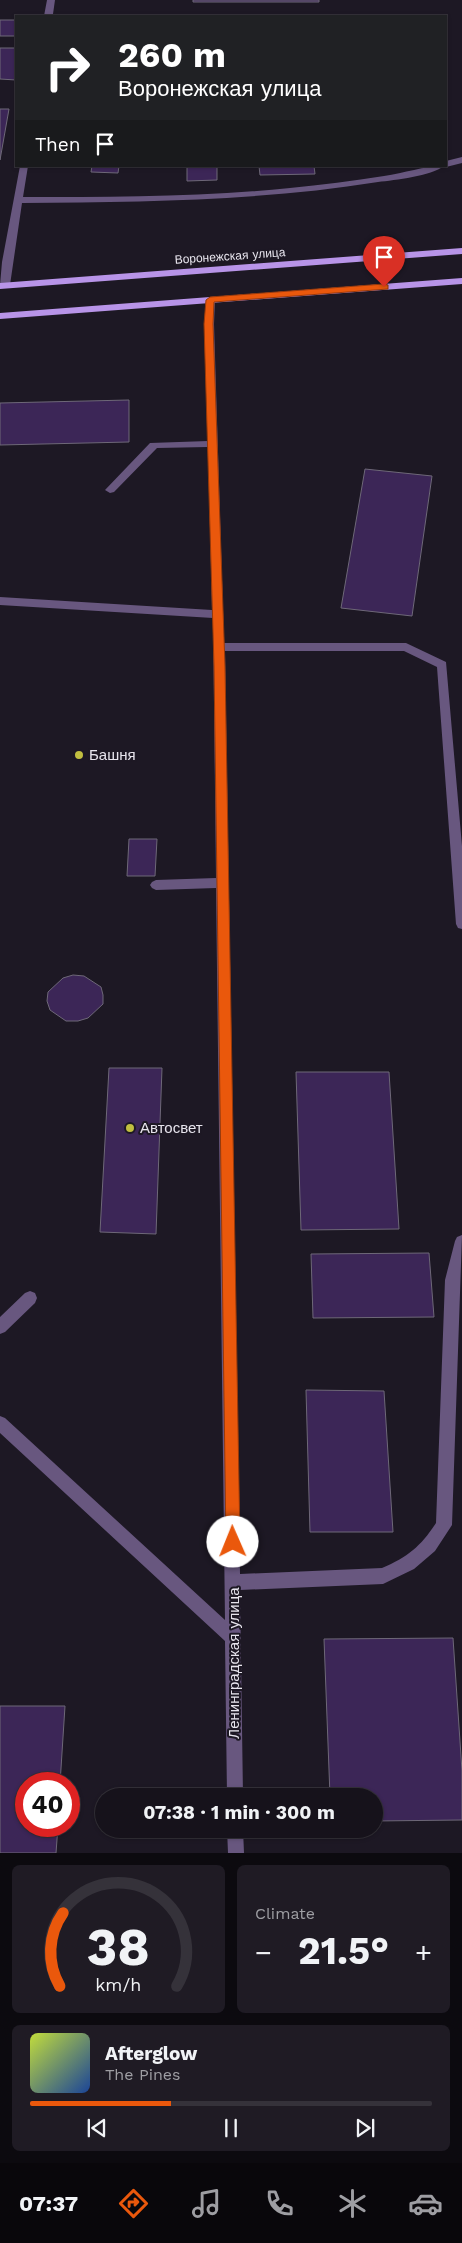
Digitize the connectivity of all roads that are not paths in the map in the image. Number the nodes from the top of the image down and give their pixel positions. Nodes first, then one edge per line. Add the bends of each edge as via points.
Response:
1 (51, 0) edge
2 (48, 15) edge
3 (462, 160) edge
4 (447, 164) edge
5 (24, 167) edge
6 (435, 167) edge
7 (19, 200) junction
8 (462, 251) edge
9 (462, 281) edge
10 (2, 286) edge
11 (210, 300) junction
12 (0, 316) edge
13 (213, 444) junction
14 (110, 490) dead end
15 (0, 601) edge
16 (218, 614) junction
17 (219, 647) junction
18 (222, 883) junction
19 (156, 885) dead end
20 (462, 924) edge
21 (462, 1241) edge
22 (30, 1298) dead end
23 (0, 1328) edge
24 (0, 1422) edge
25 (234, 1582) junction
26 (234, 1639) junction
27 (235, 1788) edge
28 (236, 1838) edge
29 (236, 1853) edge

1 - 2 street
3 - 4 street
5 - 7 street
6 - 7 street via 356,183 270,194
7 - 10 street
8 - 10 main road, Воронежская улица
9 - 11 main road
11 - 12 main road
11 - 13 street, Ленинградская улица
13 - 14 street via 154,445
13 - 16 street, Ленинградская улица
15 - 16 street
16 - 17 street, Ленинградская улица
17 - 18 street, Ленинградская улица
17 - 20 street via 406,647 442,665
18 - 19 street
18 - 25 street, Ленинградская улица
21 - 25 street via 452,1280 444,1524 430,1546 409,1564 383,1576
22 - 23 street
24 - 26 street
25 - 26 street, Ленинградская улица
26 - 27 street, Ленинградская улица
28 - 29 street

